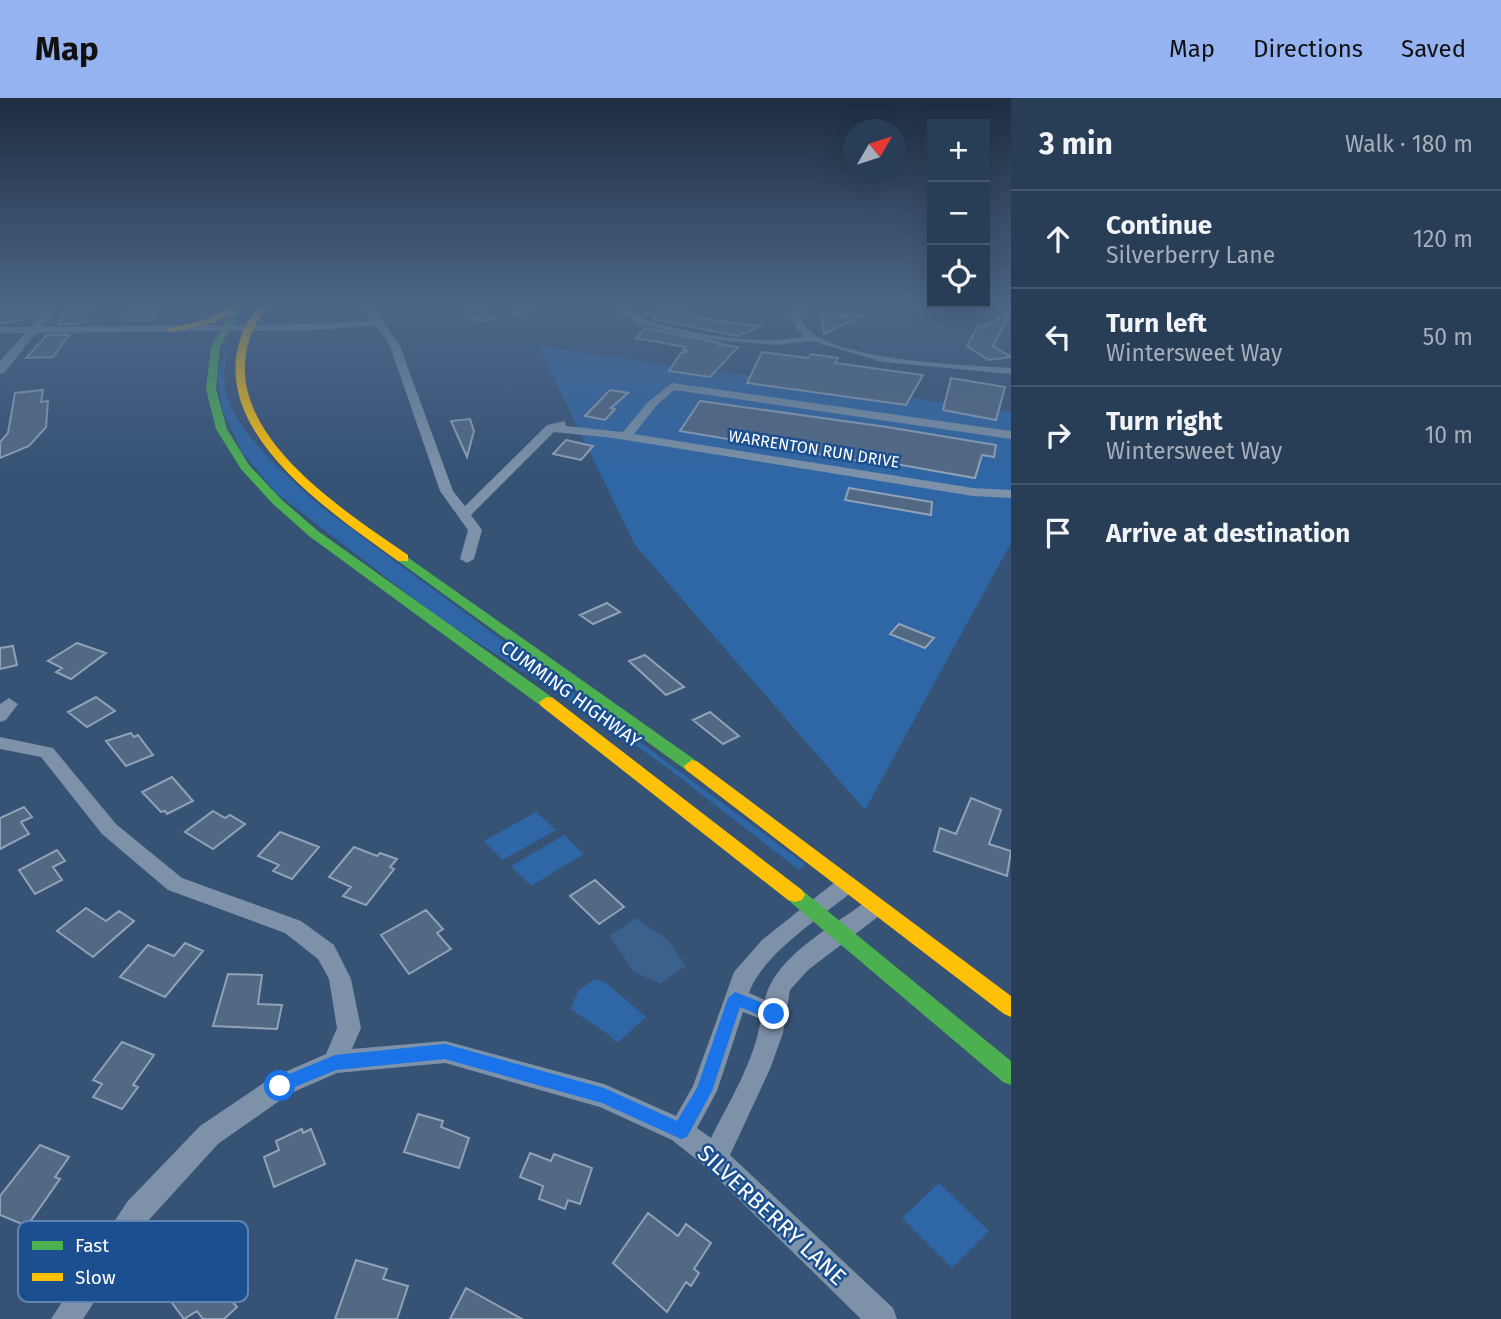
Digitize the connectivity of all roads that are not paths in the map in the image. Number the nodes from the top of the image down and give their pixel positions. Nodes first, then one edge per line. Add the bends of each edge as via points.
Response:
1 (211, 360) edge
2 (243, 360) edge
3 (400, 360) edge
4 (922, 360) edge
5 (1011, 371) edge
6 (619, 435) junction
7 (1011, 435) edge
8 (1011, 494) edge
9 (464, 514) junction
10 (467, 559) dead end
11 (0, 743) edge
12 (847, 884) junction
13 (875, 906) junction
14 (814, 910) junction
15 (841, 932) junction
16 (735, 998) junction
17 (1011, 1008) edge
18 (774, 1014) junction
19 (335, 1062) junction
20 (1011, 1074) edge
21 (681, 1131) junction
22 (715, 1158) junction
23 (130, 1221) edge
24 (77, 1302) edge
25 (66, 1319) edge
26 (882, 1319) edge

1 - 14 highway, CUMMING HIGHWAY via 208,374 219,421 240,462 268,493 356,566 669,792
2 - 12 highway, CUMMING HIGHWAY via 241,377 254,424 319,498 652,736
3 - 9 street via 447,491
4 - 5 street
6 - 7 street via 673,386
6 - 8 street, WARRENTON RUN DRIVE via 973,492
6 - 9 street, WARRENTON RUN DRIVE via 551,428
9 - 10 street via 475,530
11 - 19 street via 47,752 108,829 176,884 293,927 326,952 340,979 349,1028
12 - 13 highway, CUMMING HIGHWAY
12 - 14 street
13 - 15 street
13 - 17 highway, CUMMING HIGHWAY
14 - 15 highway, CUMMING HIGHWAY
14 - 16 street via 770,946 742,979
15 - 18 street via 788,973 779,986
15 - 20 highway, CUMMING HIGHWAY
16 - 18 street
16 - 21 street via 704,1091
18 - 22 street via 758,1069
19 - 21 street, SILVERBERRY LANE via 445,1052 604,1096
19 - 23 street, SILVERBERRY LANE via 280,1086 209,1135
21 - 22 street, SILVERBERRY LANE
22 - 26 street, SILVERBERRY LANE
24 - 25 street, SILVERBERRY LANE

